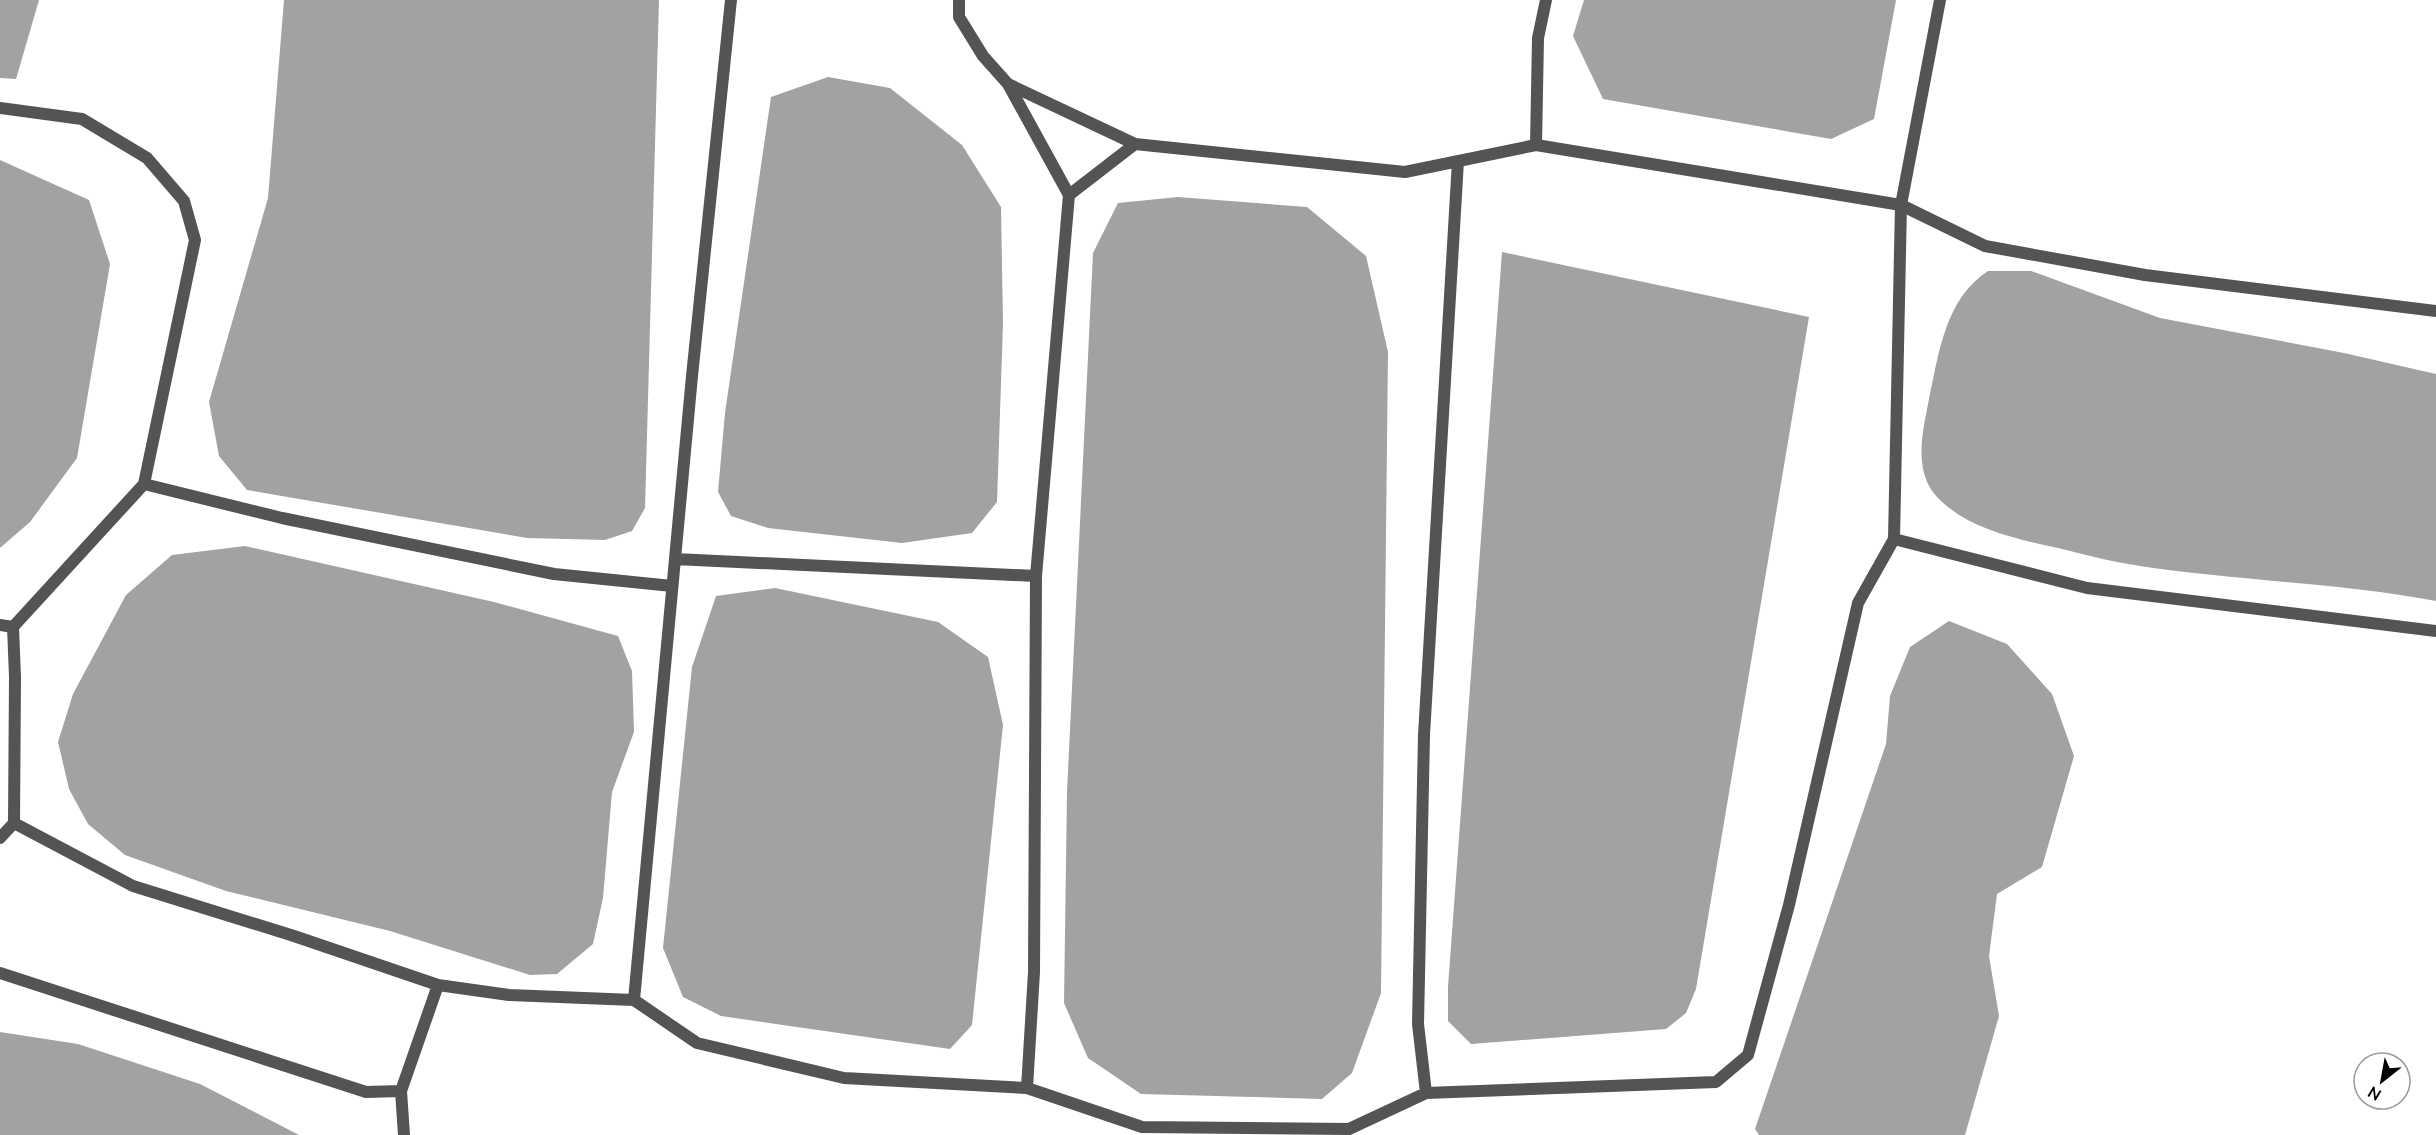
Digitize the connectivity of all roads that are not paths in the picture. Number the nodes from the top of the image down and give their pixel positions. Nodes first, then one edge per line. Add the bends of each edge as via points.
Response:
1 (731, 0) edge
2 (958, 0) edge
3 (1546, 0) edge
4 (1940, 0) edge
5 (1008, 84) junction
6 (0, 108) edge
7 (1135, 144) junction
8 (1536, 145) junction
9 (1458, 161) junction
10 (1069, 195) junction
11 (1902, 205) junction
12 (2436, 311) edge
13 (144, 483) junction
14 (1894, 540) junction
15 (675, 559) junction
16 (1036, 576) junction
17 (672, 586) junction
18 (0, 625) edge
19 (13, 627) junction
20 (2436, 631) edge
21 (14, 823) junction
22 (0, 838) edge
23 (0, 973) edge
24 (438, 985) junction
25 (634, 1000) junction
26 (1027, 1088) junction
27 (401, 1091) junction
28 (1426, 1094) junction
29 (404, 1135) edge

1 - 15 lane
2 - 5 lane via 959,17 983,56
3 - 8 lane via 1538,38
4 - 11 lane
5 - 7 lane
5 - 10 lane
6 - 13 lane via 82,119 147,158 184,201 195,240
7 - 9 lane via 1405,172
7 - 10 lane
8 - 9 lane
8 - 11 lane
9 - 28 lane via 1424,735 1418,1024
10 - 16 lane
11 - 12 lane via 1985,246 2145,275
11 - 14 lane
13 - 17 lane via 282,518 554,574
13 - 19 lane
14 - 20 lane via 2087,588
14 - 28 lane via 1858,603 1789,905 1748,1055 1716,1082
15 - 16 lane
15 - 17 lane
16 - 26 lane via 1034,972
17 - 25 lane
18 - 19 lane
19 - 21 lane
21 - 22 lane
21 - 24 lane via 133,886
23 - 27 lane via 366,1092
24 - 25 lane via 509,995
24 - 27 lane
25 - 26 lane via 697,1043 844,1078
26 - 28 lane via 1142,1127 1349,1129
27 - 29 lane

